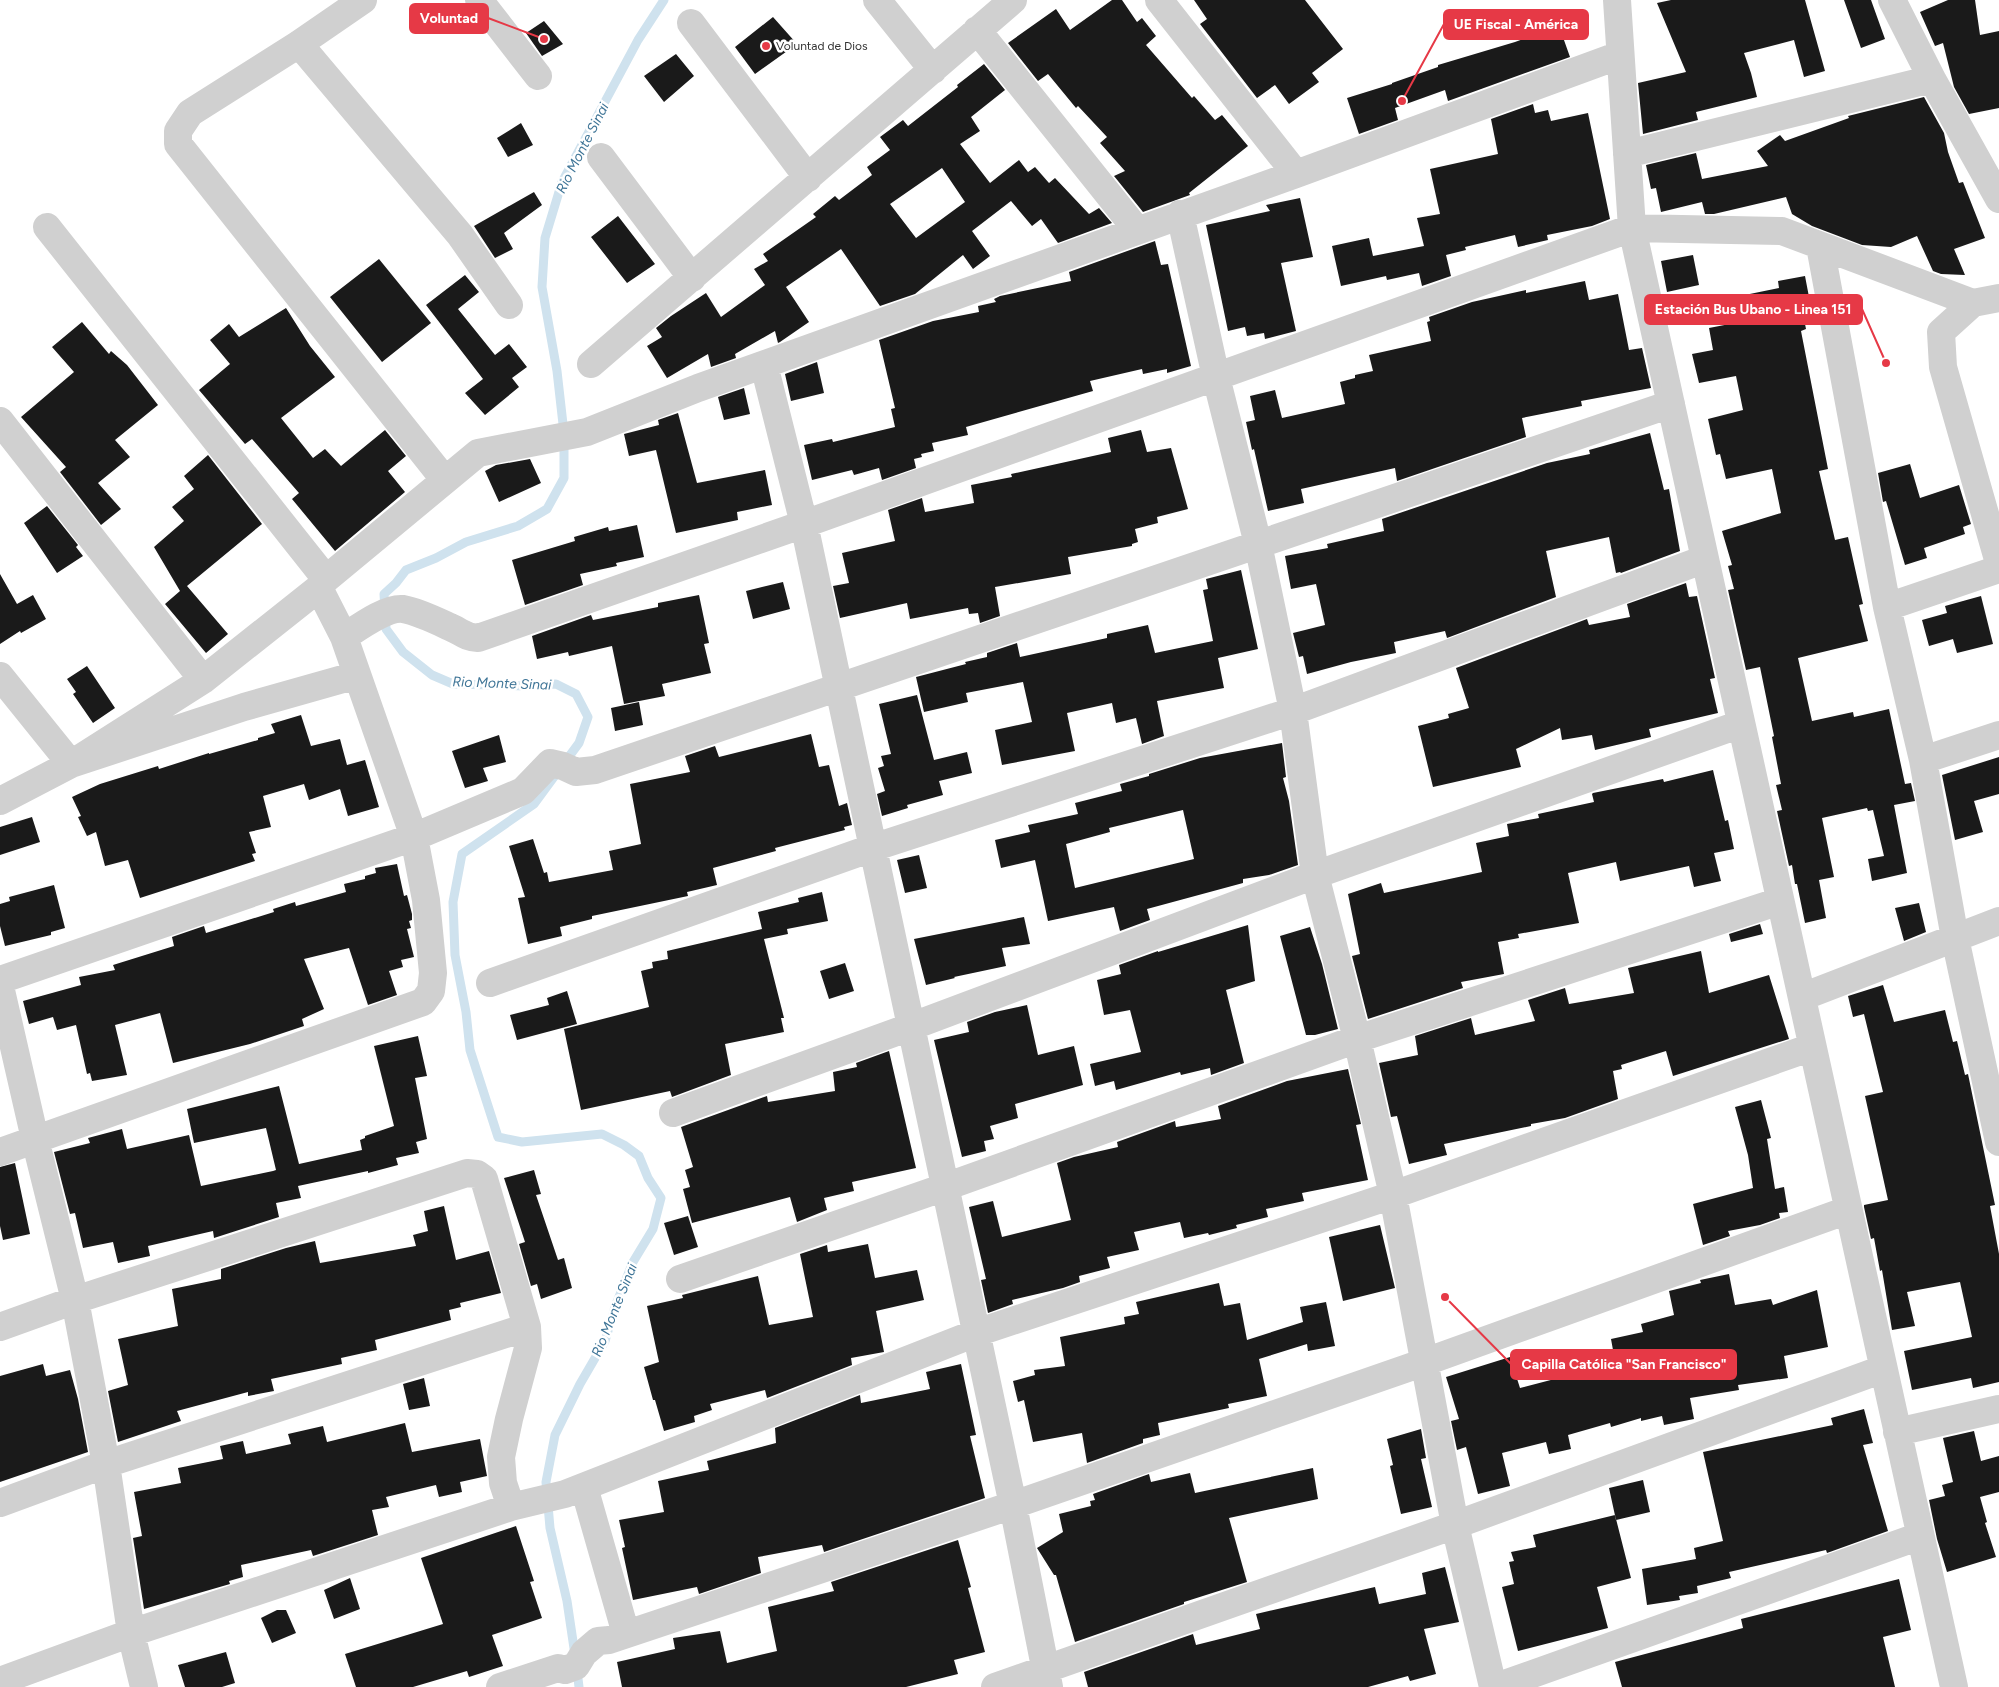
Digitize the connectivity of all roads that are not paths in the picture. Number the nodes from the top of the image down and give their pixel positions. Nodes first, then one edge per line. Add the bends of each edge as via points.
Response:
1 (363, 0) edge
2 (479, 0) edge
3 (877, 0) edge
4 (1013, 0) edge
5 (1159, 0) edge
6 (1617, 0) edge
7 (1892, 0) edge
8 (691, 23) dead end
9 (978, 30) junction
10 (299, 44) junction
11 (1620, 55) junction
12 (933, 70) junction
13 (538, 76) dead end
14 (1932, 79) junction
15 (1627, 154) junction
16 (601, 157) dead end
17 (1296, 174) junction
18 (808, 178) junction
19 (1999, 199) edge
20 (1180, 214) junction
21 (47, 227) dead end
22 (1632, 228) junction
23 (1137, 230) junction
24 (1820, 246) junction
25 (692, 278) junction
26 (1999, 298) edge
27 (1973, 303) junction
28 (509, 305) dead end
29 (591, 364) dead end
30 (764, 365) junction
31 (1216, 377) junction
32 (1671, 404) junction
33 (0, 421) edge
34 (444, 479) junction
35 (804, 524) junction
36 (1258, 544) junction
37 (1705, 559) junction
38 (1999, 563) edge
39 (1999, 569) edge
40 (322, 583) junction
41 (1887, 607) junction
42 (344, 637) junction
43 (357, 675) junction
44 (0, 676) edge
45 (203, 680) junction
46 (838, 688) junction
47 (1293, 711) junction
48 (1741, 724) junction
49 (1999, 735) edge
50 (1923, 760) junction
51 (70, 764) junction
52 (0, 801) edge
53 (414, 837) junction
54 (872, 848) junction
55 (1315, 875) junction
56 (1780, 901) junction
57 (1999, 921) edge
58 (1955, 938) junction
59 (0, 980) edge
60 (490, 984) dead end
61 (0, 986) edge
62 (1802, 997) junction
63 (910, 1027) junction
64 (1357, 1039) junction
65 (1812, 1047) junction
66 (1996, 1109) edge
67 (673, 1113) dead end
68 (35, 1139) junction
69 (1999, 1142) edge
70 (0, 1152) edge
71 (945, 1187) junction
72 (1393, 1195) junction
73 (1848, 1210) junction
74 (680, 1279) dead end
75 (75, 1300) junction
76 (0, 1327) edge
77 (527, 1327) junction
78 (976, 1333) junction
79 (1425, 1362) junction
80 (1883, 1369) junction
81 (1999, 1409) edge
82 (1897, 1432) junction
83 (106, 1464) junction
84 (574, 1491) junction
85 (0, 1503) edge
86 (523, 1504) junction
87 (1013, 1505) junction
88 (1455, 1525) junction
89 (1920, 1536) junction
90 (131, 1633) junction
91 (626, 1634) junction
92 (1047, 1678) edge
93 (0, 1681) edge
94 (144, 1687) edge
95 (500, 1687) edge
96 (995, 1687) edge
97 (1494, 1687) edge
98 (1954, 1687) edge

1 - 10 street
2 - 13 street
3 - 12 street
4 - 9 street
5 - 17 street
6 - 11 street
7 - 14 street
8 - 18 street
9 - 12 street
9 - 23 street
10 - 28 street via 460,235
10 - 34 street via 190,113 178,131 178,144
11 - 15 street
11 - 17 street
12 - 18 street
14 - 15 street
14 - 19 street
15 - 22 street
16 - 25 street
17 - 20 street
18 - 25 street
20 - 23 street
20 - 31 street
21 - 40 street
22 - 24 street via 1782,231
22 - 31 street
22 - 32 street
23 - 30 street
24 - 27 street
24 - 41 street
25 - 29 street
26 - 27 street
27 - 38 street via 1941,332 1943,368
30 - 34 street via 587,432 478,453
30 - 35 street
31 - 35 street
31 - 36 street
32 - 36 street
32 - 37 street
33 - 45 street
34 - 40 street
35 - 42 street via 478,638 390,612
35 - 46 street
36 - 46 street
36 - 47 street
37 - 47 street
37 - 48 street
39 - 41 street
40 - 42 street
40 - 45 street
41 - 50 street
42 - 43 street
43 - 51 street via 244,707
43 - 53 street
44 - 51 street
45 - 51 street
46 - 53 street via 596,770 576,772 550,763 523,791
46 - 54 street
47 - 54 street
47 - 55 street
48 - 55 street
48 - 56 street
49 - 50 street
50 - 58 street
51 - 52 street
53 - 59 street
53 - 68 street via 426,900 433,973 431,991 424,1002
54 - 60 street
54 - 63 street
55 - 63 street
55 - 64 street
56 - 62 street
56 - 64 street
57 - 58 street
58 - 62 street
58 - 66 street
61 - 68 street
62 - 65 street
63 - 67 street
63 - 71 street
64 - 71 street
64 - 72 street
65 - 72 street
65 - 73 street
66 - 69 street
68 - 70 street
68 - 75 street
71 - 74 street
71 - 78 street
72 - 78 street
72 - 79 street
73 - 79 street
73 - 80 street
75 - 76 street
75 - 77 street via 466,1173 477,1174 484,1179
75 - 83 street
77 - 83 street
77 - 86 street via 528,1348 502,1457 503,1483
78 - 84 street
78 - 87 street
79 - 87 street
79 - 88 street
80 - 82 street
80 - 88 street
81 - 82 street
82 - 89 street
83 - 85 street
83 - 90 street
84 - 86 street
84 - 91 street
86 - 90 street
87 - 91 street
87 - 92 street
88 - 92 street
88 - 97 street
89 - 97 street
89 - 98 street
90 - 93 street
90 - 94 street
91 - 95 street via 598,1640 576,1666 565,1670 558,1668
92 - 96 street

